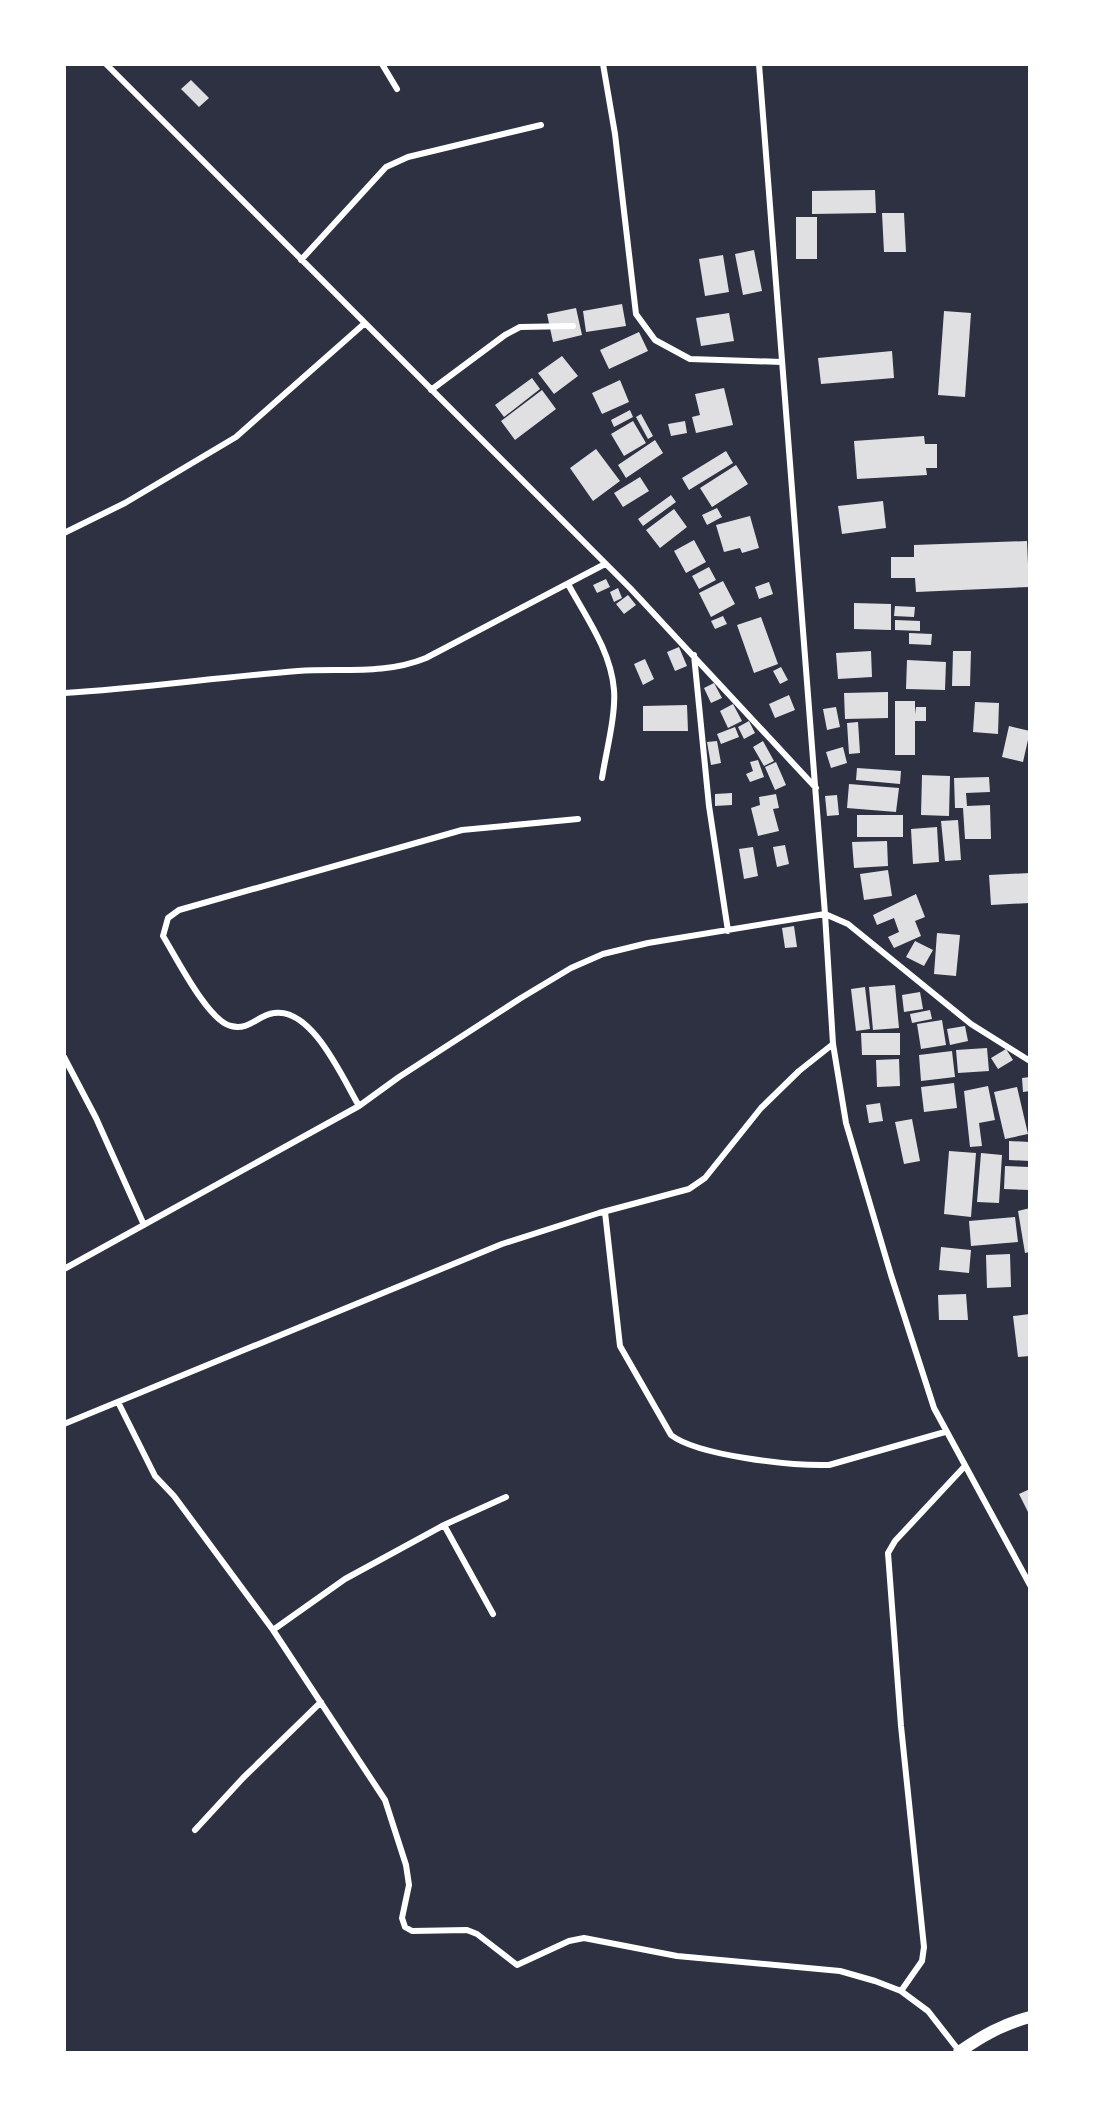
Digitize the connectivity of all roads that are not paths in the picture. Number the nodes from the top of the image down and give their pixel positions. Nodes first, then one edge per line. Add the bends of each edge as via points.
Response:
1 (106, 64) edge
2 (382, 64) edge
3 (603, 64) edge
4 (759, 64) edge
5 (397, 89) dead end
6 (542, 125) dead end
7 (301, 260) junction
8 (365, 323) junction
9 (573, 326) dead end
10 (782, 362) junction
11 (431, 390) junction
12 (64, 533) edge
13 (605, 564) junction
14 (568, 584) junction
15 (694, 654) junction
16 (64, 693) edge
17 (602, 778) dead end
18 (816, 788) junction
19 (578, 819) dead end
20 (825, 914) junction
21 (728, 931) junction
22 (833, 1044) junction
23 (64, 1057) edge
24 (1029, 1061) edge
25 (359, 1106) junction
26 (605, 1212) junction
27 (144, 1225) junction
28 (64, 1269) edge
29 (119, 1404) junction
30 (64, 1424) edge
31 (945, 1432) junction
32 (964, 1467) junction
33 (506, 1497) dead end
34 (444, 1526) junction
35 (1029, 1585) edge
36 (493, 1614) dead end
37 (273, 1630) junction
38 (321, 1702) junction
39 (195, 1830) dead end
40 (901, 1991) junction
41 (1029, 2017) edge
42 (960, 2052) edge

1 - 7 street
2 - 5 street
3 - 10 street via 636,314 661,345 690,359
4 - 10 street
6 - 7 street via 408,157 386,167
7 - 8 street
8 - 11 street
8 - 12 street via 236,437 124,503
9 - 11 street via 519,327
10 - 18 street
11 - 13 street
13 - 14 street
13 - 15 street
14 - 16 street via 402,668 299,671
14 - 17 street via 611,670 614,693
15 - 18 street
15 - 21 street via 705,773
18 - 20 street
19 - 25 street via 462,830 179,910 168,918 163,936 214,1016 230,1026 245,1027 273,1013 298,1018 327,1048
20 - 21 street
20 - 22 street
20 - 24 street via 848,924 971,1024
21 - 25 street via 648,943 603,954 571,968
22 - 26 street via 761,1108 705,1178 689,1189
22 - 31 street via 849,1133 898,1298
23 - 27 street
25 - 27 street
26 - 29 street via 502,1244
26 - 31 street via 620,1346 671,1435 679,1442 724,1454 822,1465
27 - 28 street
29 - 30 street
29 - 37 street via 155,1476
31 - 32 street
32 - 35 street
32 - 40 street via 888,1552 924,1947 922,1961
33 - 34 street
34 - 36 street
34 - 37 street via 345,1579
37 - 38 street
38 - 39 street
38 - 40 street via 385,1800 406,1865 409,1885 402,1918 405,1927 412,1931 467,1930 517,1965 584,1938 677,1956 840,1971
40 - 42 street via 928,2011
41 - 42 main road via 984,2035

